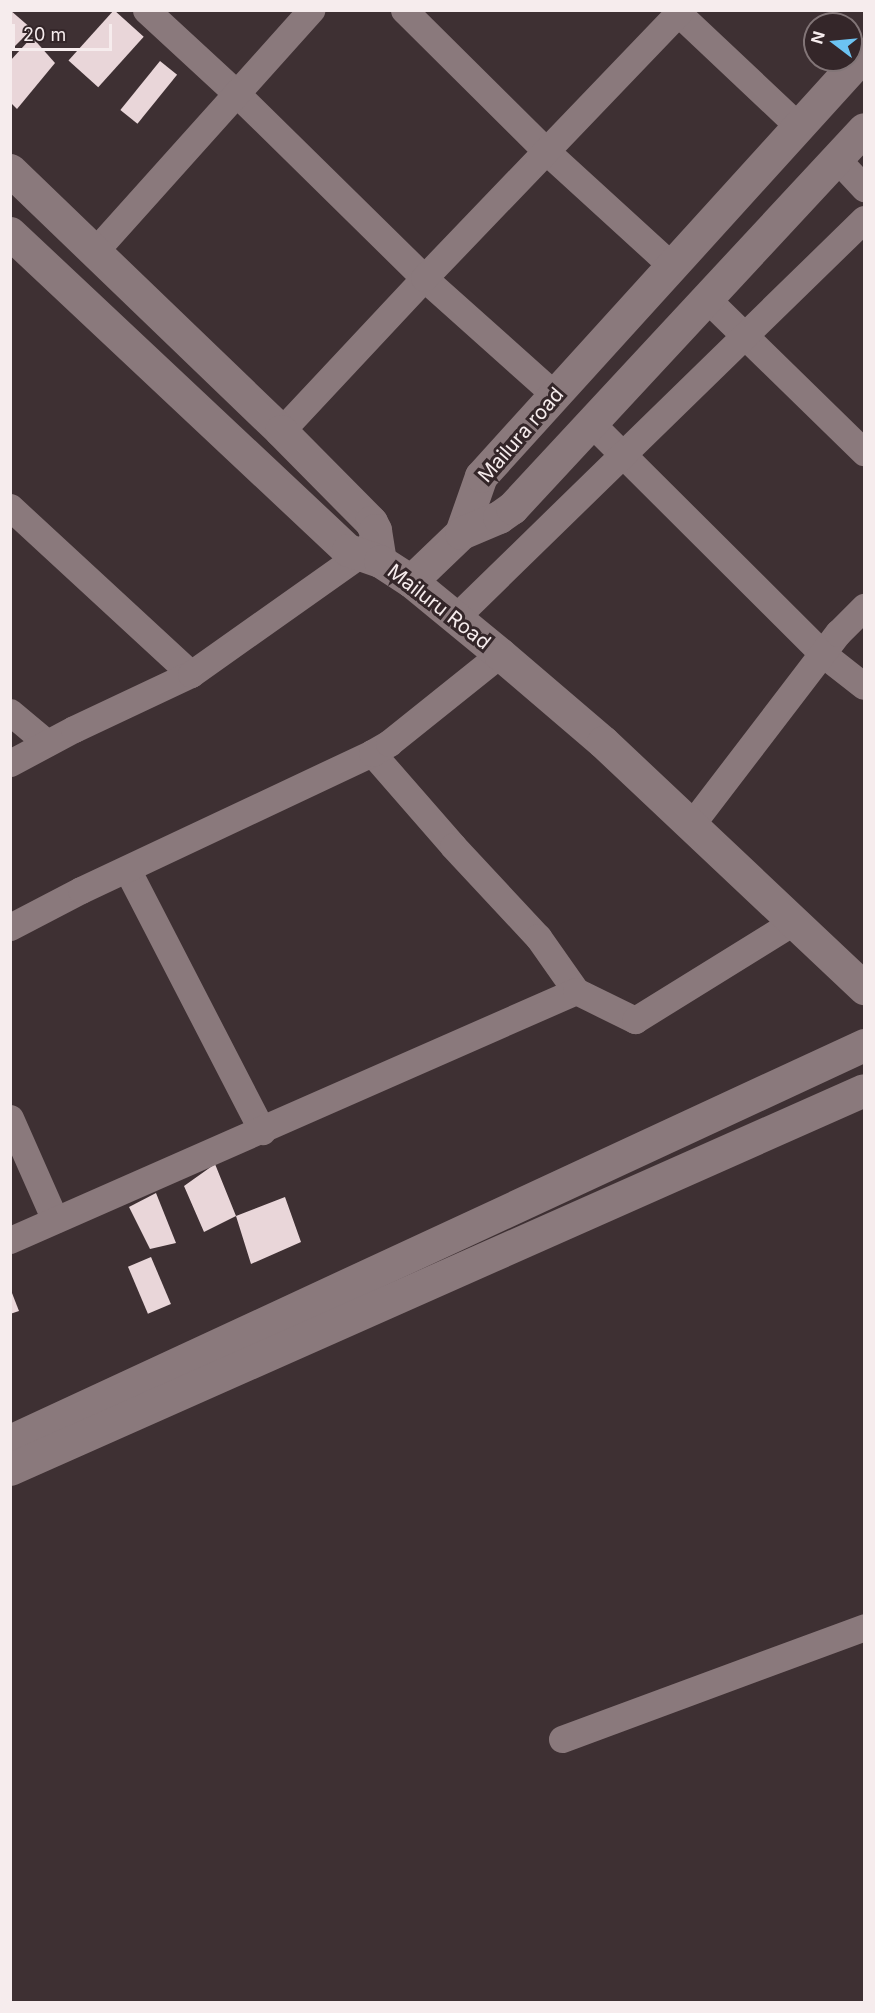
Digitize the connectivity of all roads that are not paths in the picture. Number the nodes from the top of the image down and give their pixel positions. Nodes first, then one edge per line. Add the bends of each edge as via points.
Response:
1 (146, 10) edge
2 (311, 10) edge
3 (404, 10) edge
4 (678, 11) edge
5 (864, 54) edge
6 (236, 93) junction
7 (799, 126) junction
8 (864, 129) edge
9 (546, 151) junction
10 (837, 159) junction
11 (10, 170) edge
12 (864, 188) edge
13 (864, 219) edge
14 (10, 233) edge
15 (95, 251) junction
16 (673, 267) junction
17 (423, 278) junction
18 (706, 298) junction
19 (746, 334) junction
20 (555, 395) junction
21 (592, 424) junction
22 (281, 431) junction
23 (864, 452) edge
24 (624, 453) junction
25 (10, 507) edge
26 (461, 533) junction
27 (372, 551) junction
28 (411, 581) junction
29 (864, 608) edge
30 (456, 617) junction
31 (500, 654) junction
32 (823, 654) junction
33 (191, 674) junction
34 (864, 686) edge
35 (10, 712) edge
36 (47, 743) junction
37 (372, 753) junction
38 (10, 763) edge
39 (691, 825) junction
40 (127, 869) junction
41 (793, 922) junction
42 (10, 927) edge
43 (864, 988) edge
44 (576, 991) junction
45 (864, 1045) edge
46 (864, 1090) edge
47 (10, 1118) edge
48 (262, 1131) junction
49 (55, 1220) junction
50 (10, 1240) edge
51 (10, 1441) edge
52 (10, 1469) edge
53 (864, 1628) edge
54 (562, 1739) dead end

1 - 6 street
2 - 6 street
3 - 9 street
4 - 7 street
4 - 9 street
5 - 7 street, Mailura road
6 - 15 street
6 - 17 street
7 - 16 street, Mailura road
8 - 10 street
9 - 16 street
9 - 17 street
10 - 12 street
10 - 18 street
11 - 15 street
13 - 19 street
14 - 27 street, Mailuru Road via 344,547
15 - 22 street
16 - 20 street, Mailura road
17 - 20 street
17 - 22 street
18 - 19 street
18 - 21 street
19 - 23 street
19 - 24 street
20 - 26 street, Mailura road via 481,476
21 - 24 street
21 - 26 street via 506,514
22 - 27 street via 371,522
24 - 30 street
24 - 32 street
25 - 33 street
26 - 28 street
27 - 28 street, Mailuru Road
27 - 33 street
28 - 30 street, Mailuru Road
29 - 32 street
30 - 31 street, Mailuru Road
31 - 37 street
31 - 39 street, Mailuru Road via 603,742
32 - 34 street
32 - 39 street
33 - 36 street
35 - 36 street
36 - 38 street
37 - 40 street
37 - 44 street via 538,937
39 - 41 street, Mailuru Road
40 - 42 street
40 - 48 street
41 - 43 street, Mailuru Road
41 - 44 street via 635,1020
44 - 48 street
45 - 51 street
46 - 52 street
47 - 49 street
48 - 49 street
49 - 50 street
53 - 54 street

